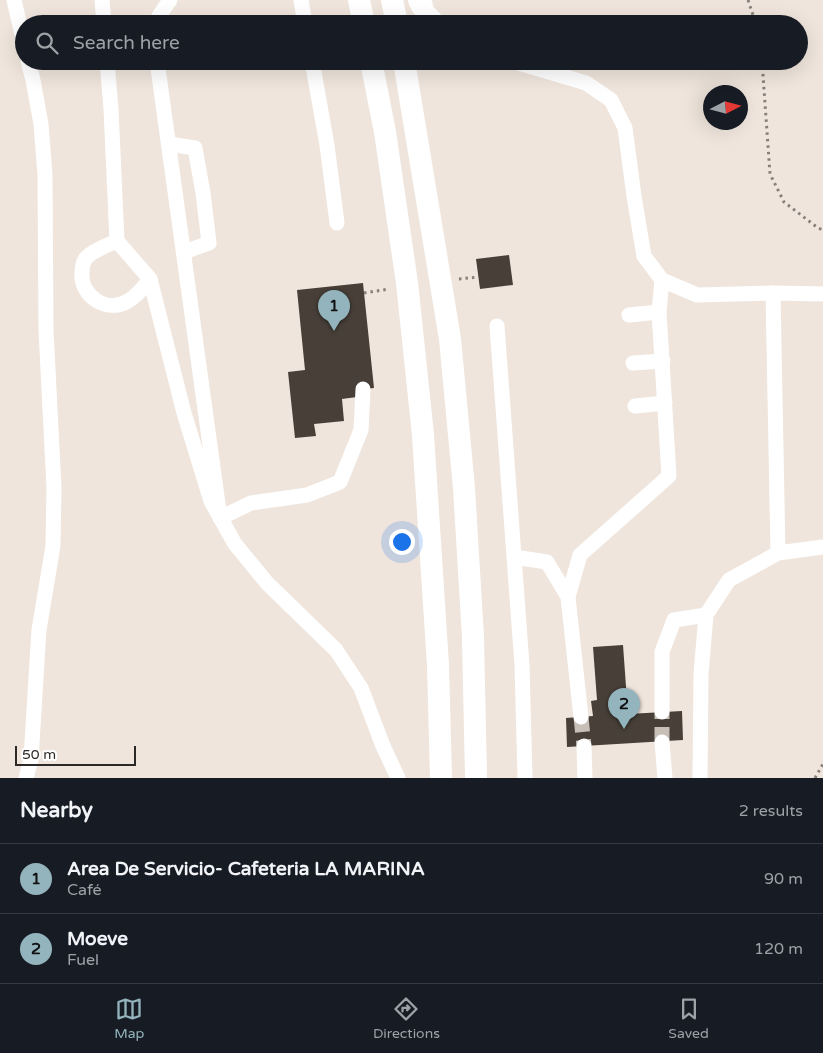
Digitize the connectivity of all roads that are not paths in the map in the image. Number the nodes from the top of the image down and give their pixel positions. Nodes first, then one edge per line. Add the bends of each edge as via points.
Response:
1 (14, 0) edge
2 (102, 0) edge
3 (170, 0) edge
4 (301, 0) edge
5 (360, 0) edge
6 (392, 0) edge
7 (420, 3) edge
8 (17, 15) edge
9 (103, 15) edge
10 (160, 15) edge
11 (304, 15) edge
12 (362, 15) edge
13 (395, 15) edge
14 (431, 15) edge
15 (30, 70) edge
16 (108, 70) edge
17 (158, 70) edge
18 (314, 70) edge
19 (373, 70) edge
20 (405, 70) edge
21 (542, 70) edge
22 (169, 144) junction
23 (203, 193) junction
24 (176, 196) junction
25 (337, 223) dead end
26 (117, 241) junction
27 (184, 252) junction
28 (150, 279) junction
29 (662, 280) junction
30 (773, 293) junction
31 (823, 294) edge
32 (659, 312) junction
33 (629, 315) dead end
34 (497, 326) dead end
35 (662, 361) junction
36 (632, 363) dead end
37 (363, 389) dead end
38 (665, 403) junction
39 (635, 406) dead end
40 (220, 518) junction
41 (823, 548) edge
42 (778, 553) junction
43 (514, 557) junction
44 (568, 597) junction
45 (706, 615) junction
46 (662, 712) tunnel mouth
47 (581, 717) tunnel mouth
48 (662, 742) tunnel mouth
49 (584, 746) tunnel mouth
50 (26, 778) edge
51 (398, 778) edge
52 (441, 778) edge
53 (476, 778) edge
54 (525, 778) edge
55 (585, 778) edge
56 (664, 778) edge
57 (700, 778) edge

1 - 8 street
2 - 9 street
3 - 10 street
4 - 11 street
5 - 12 highway
6 - 13 highway
7 - 14 street
15 - 50 street via 45,175 46,330 54,488 53,546 39,630 31,759
16 - 26 street
17 - 22 street
18 - 25 street
19 - 52 highway via 407,283 423,435 438,665
20 - 53 highway via 450,339 464,488
21 - 29 street via 586,83 611,100 625,128 644,256
22 - 23 street via 195,148
22 - 24 street
23 - 24 street
23 - 27 street via 208,243
24 - 27 street
26 - 28 street
26 - 28 street via 86,258 82,277 90,295 97,302 117,306 136,296
27 - 40 street
28 - 40 street via 184,412 211,502
29 - 30 street via 697,295
29 - 32 street
30 - 31 street
30 - 42 street
32 - 33 street
32 - 35 street
34 - 43 street
35 - 36 street
35 - 38 street
37 - 40 street via 361,430 340,482 307,495 251,503
38 - 39 street
38 - 44 street via 669,476 580,555
40 - 51 street via 235,544 267,583 336,650 361,688
41 - 42 street
42 - 45 street via 729,580
43 - 44 street via 547,562
43 - 54 street via 522,666
44 - 47 street
45 - 46 street via 674,620 662,652
45 - 57 street via 701,674
48 - 56 street
49 - 55 street

